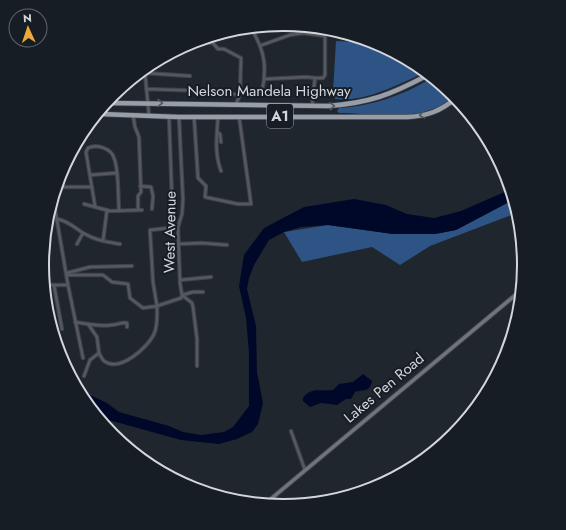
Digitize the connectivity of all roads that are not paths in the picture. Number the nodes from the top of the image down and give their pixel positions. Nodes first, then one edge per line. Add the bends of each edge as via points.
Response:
1 (254, 33) edge
2 (325, 36) joint
3 (209, 43) edge
4 (262, 45) junction
5 (149, 73) edge
6 (145, 76) edge
7 (190, 76) dead end
8 (423, 77) edge
9 (315, 78) junction
10 (265, 79) junction
11 (146, 89) junction
12 (239, 94) junction
13 (148, 102) junction
14 (450, 102) edge
15 (115, 103) edge
16 (236, 105) junction
17 (310, 105) junction
18 (104, 114) edge
19 (133, 114) junction
20 (149, 115) junction
21 (170, 116) junction
22 (194, 116) junction
23 (218, 116) junction
24 (239, 116) junction
25 (179, 117) junction
26 (218, 132) junction
27 (221, 142) dead end
28 (221, 172) dead end
29 (116, 173) junction
30 (90, 176) junction
31 (92, 186) junction
32 (140, 186) junction
33 (62, 187) edge
34 (172, 199) dead end
35 (84, 204) dead end
36 (95, 206) junction
37 (152, 209) dead end
38 (55, 210) edge
39 (107, 210) junction
40 (138, 210) junction
41 (142, 210) dead end
42 (119, 211) junction
43 (57, 219) junction
44 (178, 227) junction
45 (83, 233) junction
46 (102, 241) junction
47 (77, 244) dead end
48 (120, 244) dead end
49 (178, 244) junction
50 (227, 246) dead end
51 (132, 266) dead end
52 (67, 274) junction
53 (211, 277) dead end
54 (180, 280) junction
55 (50, 285) edge
56 (54, 285) junction
57 (68, 285) junction
58 (202, 292) dead end
59 (182, 295) junction
60 (515, 295) edge
61 (157, 306) junction
62 (75, 322) junction
63 (88, 324) junction
64 (127, 327) dead end
65 (62, 329) dead end
66 (99, 353) junction
67 (82, 358) dead end
68 (197, 366) dead end
69 (84, 376) dead end
70 (291, 431) dead end
71 (305, 470) junction
72 (272, 498) edge

1 - 4 street
2 - 4 street via 303,33
2 - 9 street via 325,75 323,78
3 - 12 street via 218,49 239,55 242,62
4 - 10 street
5 - 7 street
6 - 11 street
17 -> 8 highway, Nelson Mandela Highway / A1 via 350,104 378,98
9 - 10 street
9 - 17 street
10 - 12 street via 262,92
11 - 12 street via 208,90
11 - 13 street
12 - 16 street
13 - 15 highway, Nelson Mandela Highway / A1
13 -> 16 highway, Nelson Mandela Highway / A1
13 - 20 street
14 -> 24 highway, Nelson Mandela Highway / A1 via 438,111 422,116
16 - 17 highway, Nelson Mandela Highway / A1
18 - 19 highway, Nelson Mandela Highway / A1
19 - 20 highway, Nelson Mandela Highway / A1
19 - 32 street via 139,137
20 - 21 highway, Nelson Mandela Highway / A1
21 - 25 highway, Nelson Mandela Highway / A1
21 - 34 street
22 - 23 highway, Nelson Mandela Highway / A1
22 - 24 street via 198,178 206,186 205,197 251,204
22 - 25 highway, Nelson Mandela Highway / A1
23 - 24 highway, Nelson Mandela Highway / A1
23 - 26 street
25 - 44 street, West Avenue via 183,200
26 - 27 street
26 - 28 street via 216,151
29 - 30 street
29 - 30 street via 115,158 104,148 95,146 88,148 86,152
29 - 42 street
30 - 31 street
31 - 33 street
31 - 36 street
32 - 37 street via 151,187
32 - 40 street
35 - 36 street
36 - 39 street
38 - 43 street
39 - 42 street
39 - 46 street
40 - 41 street
40 - 42 street
43 - 45 street via 65,220
43 - 52 street
44 - 49 street, West Avenue
44 - 61 street via 150,230
45 - 46 street
45 - 47 street
46 - 48 street
49 - 50 street via 206,243
49 - 54 street, West Avenue
51 - 52 street via 90,267
52 - 57 street
52 - 61 street via 103,275 112,282 128,284 130,298 143,308
53 - 54 street
54 - 59 street, West Avenue
55 - 56 street
56 - 57 street
56 - 65 street
57 - 62 street
58 - 59 street
59 - 61 street via 181,298
59 - 68 street, West Avenue via 193,307
60 - 71 street, Lakes Pen Road
61 - 66 street via 156,328 151,340 134,357 111,364 104,361
62 - 63 street
62 - 67 street
63 - 64 street via 112,325 122,322 127,323
63 - 66 street via 97,337
66 - 69 street via 90,360
70 - 71 street
71 - 72 street, Lakes Pen Road

